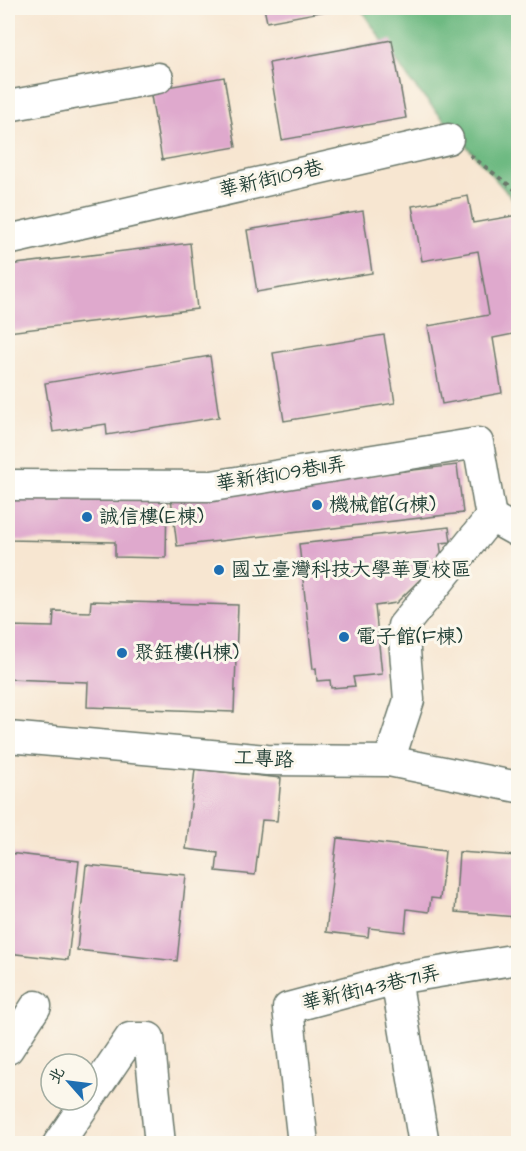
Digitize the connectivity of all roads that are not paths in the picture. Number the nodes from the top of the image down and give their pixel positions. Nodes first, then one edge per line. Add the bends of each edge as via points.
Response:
1 (158, 78) dead end
2 (8, 106) edge
3 (448, 139) road end
4 (8, 240) edge
5 (8, 485) edge
6 (491, 517) junction
7 (519, 532) edge
8 (8, 737) edge
9 (389, 760) junction
10 (519, 787) edge
11 (519, 959) edge
12 (396, 979) junction
13 (36, 1006) dead end
14 (8, 1049) edge
15 (58, 1143) edge
16 (159, 1143) edge
17 (303, 1143) edge
18 (424, 1143) edge

1 - 2 street
3 - 4 street, 華新街109巷
5 - 6 street, 華新街109巷11弄 via 212,486 478,443
6 - 7 street
6 - 9 street via 403,626 409,700
8 - 9 street, 工專路 via 267,760
9 - 10 street, 工專路
11 - 12 street, 華新街143巷71弄
12 - 17 street, 華新街143巷71弄 via 288,1008
12 - 18 street
13 - 14 street
15 - 16 street via 130,1038 149,1038

